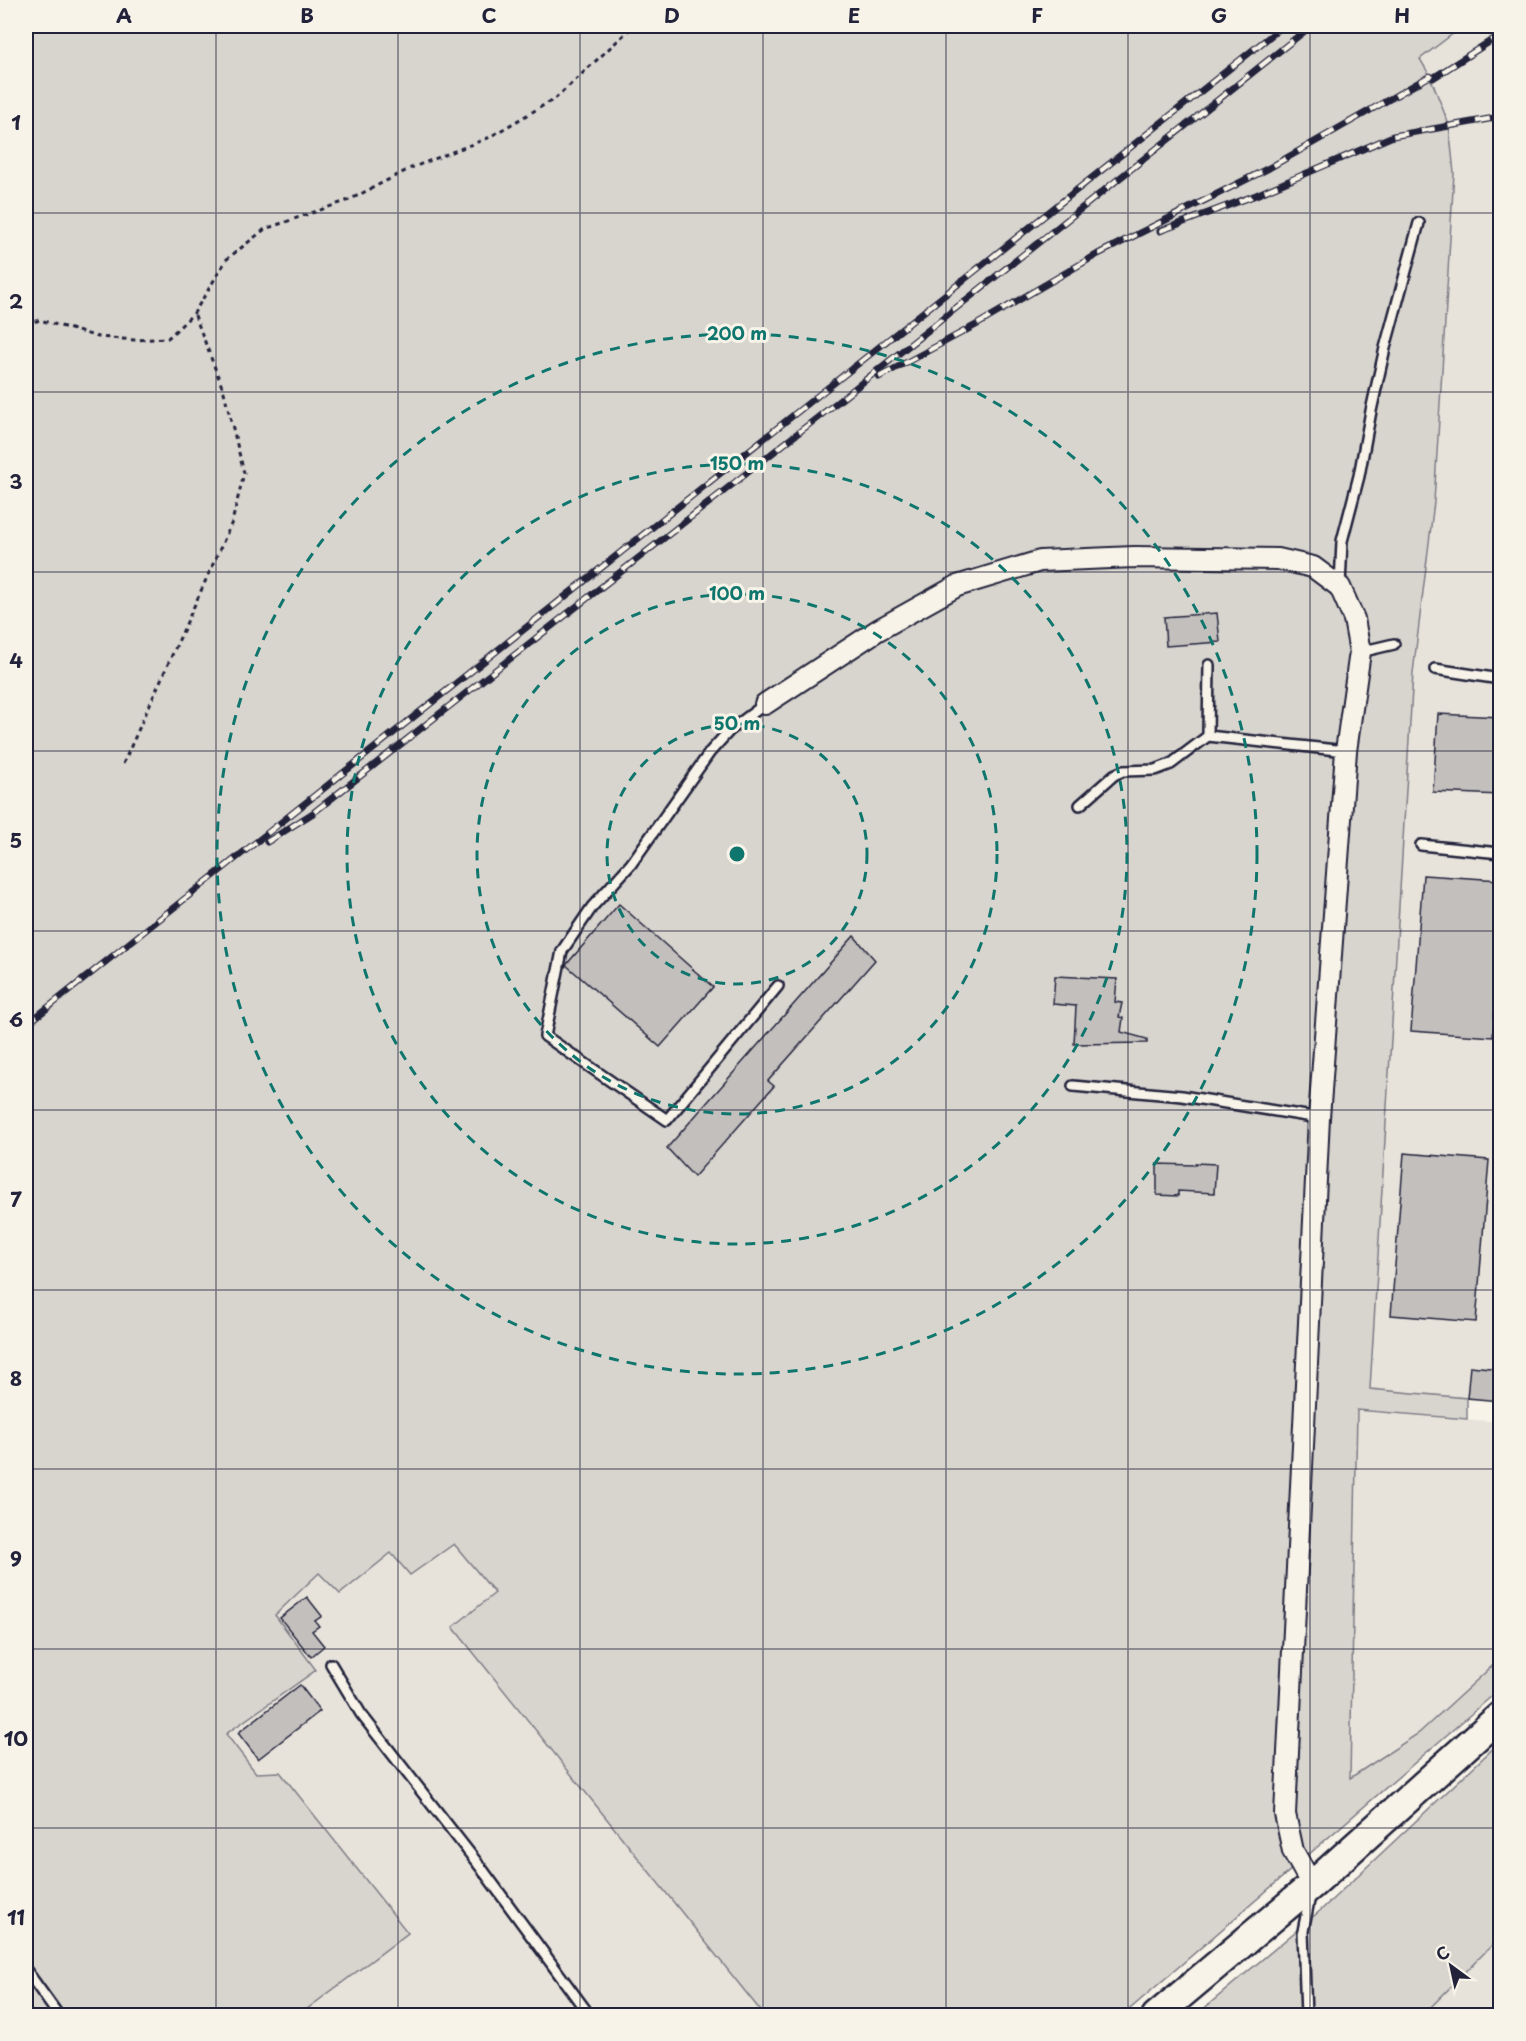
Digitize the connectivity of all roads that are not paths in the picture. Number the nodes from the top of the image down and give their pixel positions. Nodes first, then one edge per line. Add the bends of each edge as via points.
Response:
1 (1419, 223) dead end
2 (1340, 587) junction
3 (1394, 644) dead end
4 (1360, 652) junction
5 (1209, 665) dead end
6 (1435, 669) dead end
7 (1500, 679) edge
8 (765, 704) joint
9 (1208, 736) junction
10 (1346, 751) junction
11 (1080, 805) dead end
12 (1421, 845) dead end
13 (1500, 853) edge
14 (778, 986) dead end
15 (1073, 1086) dead end
16 (1319, 1118) junction
17 (331, 1664) dead end
18 (1500, 1716) edge
19 (1312, 1885) junction
20 (26, 1970) edge
21 (59, 2016) edge
22 (590, 2016) edge
23 (1156, 2016) edge
24 (1306, 2016) edge

1 - 2 lane via 1385,348 1342,541
2 - 4 street via 1354,619
2 - 8 street via 1313,567 1278,559 1134,557 1040,561 957,586 878,630
3 - 4 lane
4 - 10 street
5 - 9 lane
6 - 7 lane
8 - 14 lane via 729,731 710,752 631,864 592,907 562,951 544,1036 667,1120
9 - 10 lane
9 - 11 lane via 1171,764 1114,775
10 - 16 street
12 - 13 lane
15 - 16 lane via 1182,1096
16 - 19 street via 1285,1814 1293,1851
17 - 22 lane via 361,1714
18 - 19 main road
19 - 23 main road
19 - 24 lane via 1304,1931
20 - 21 lane

